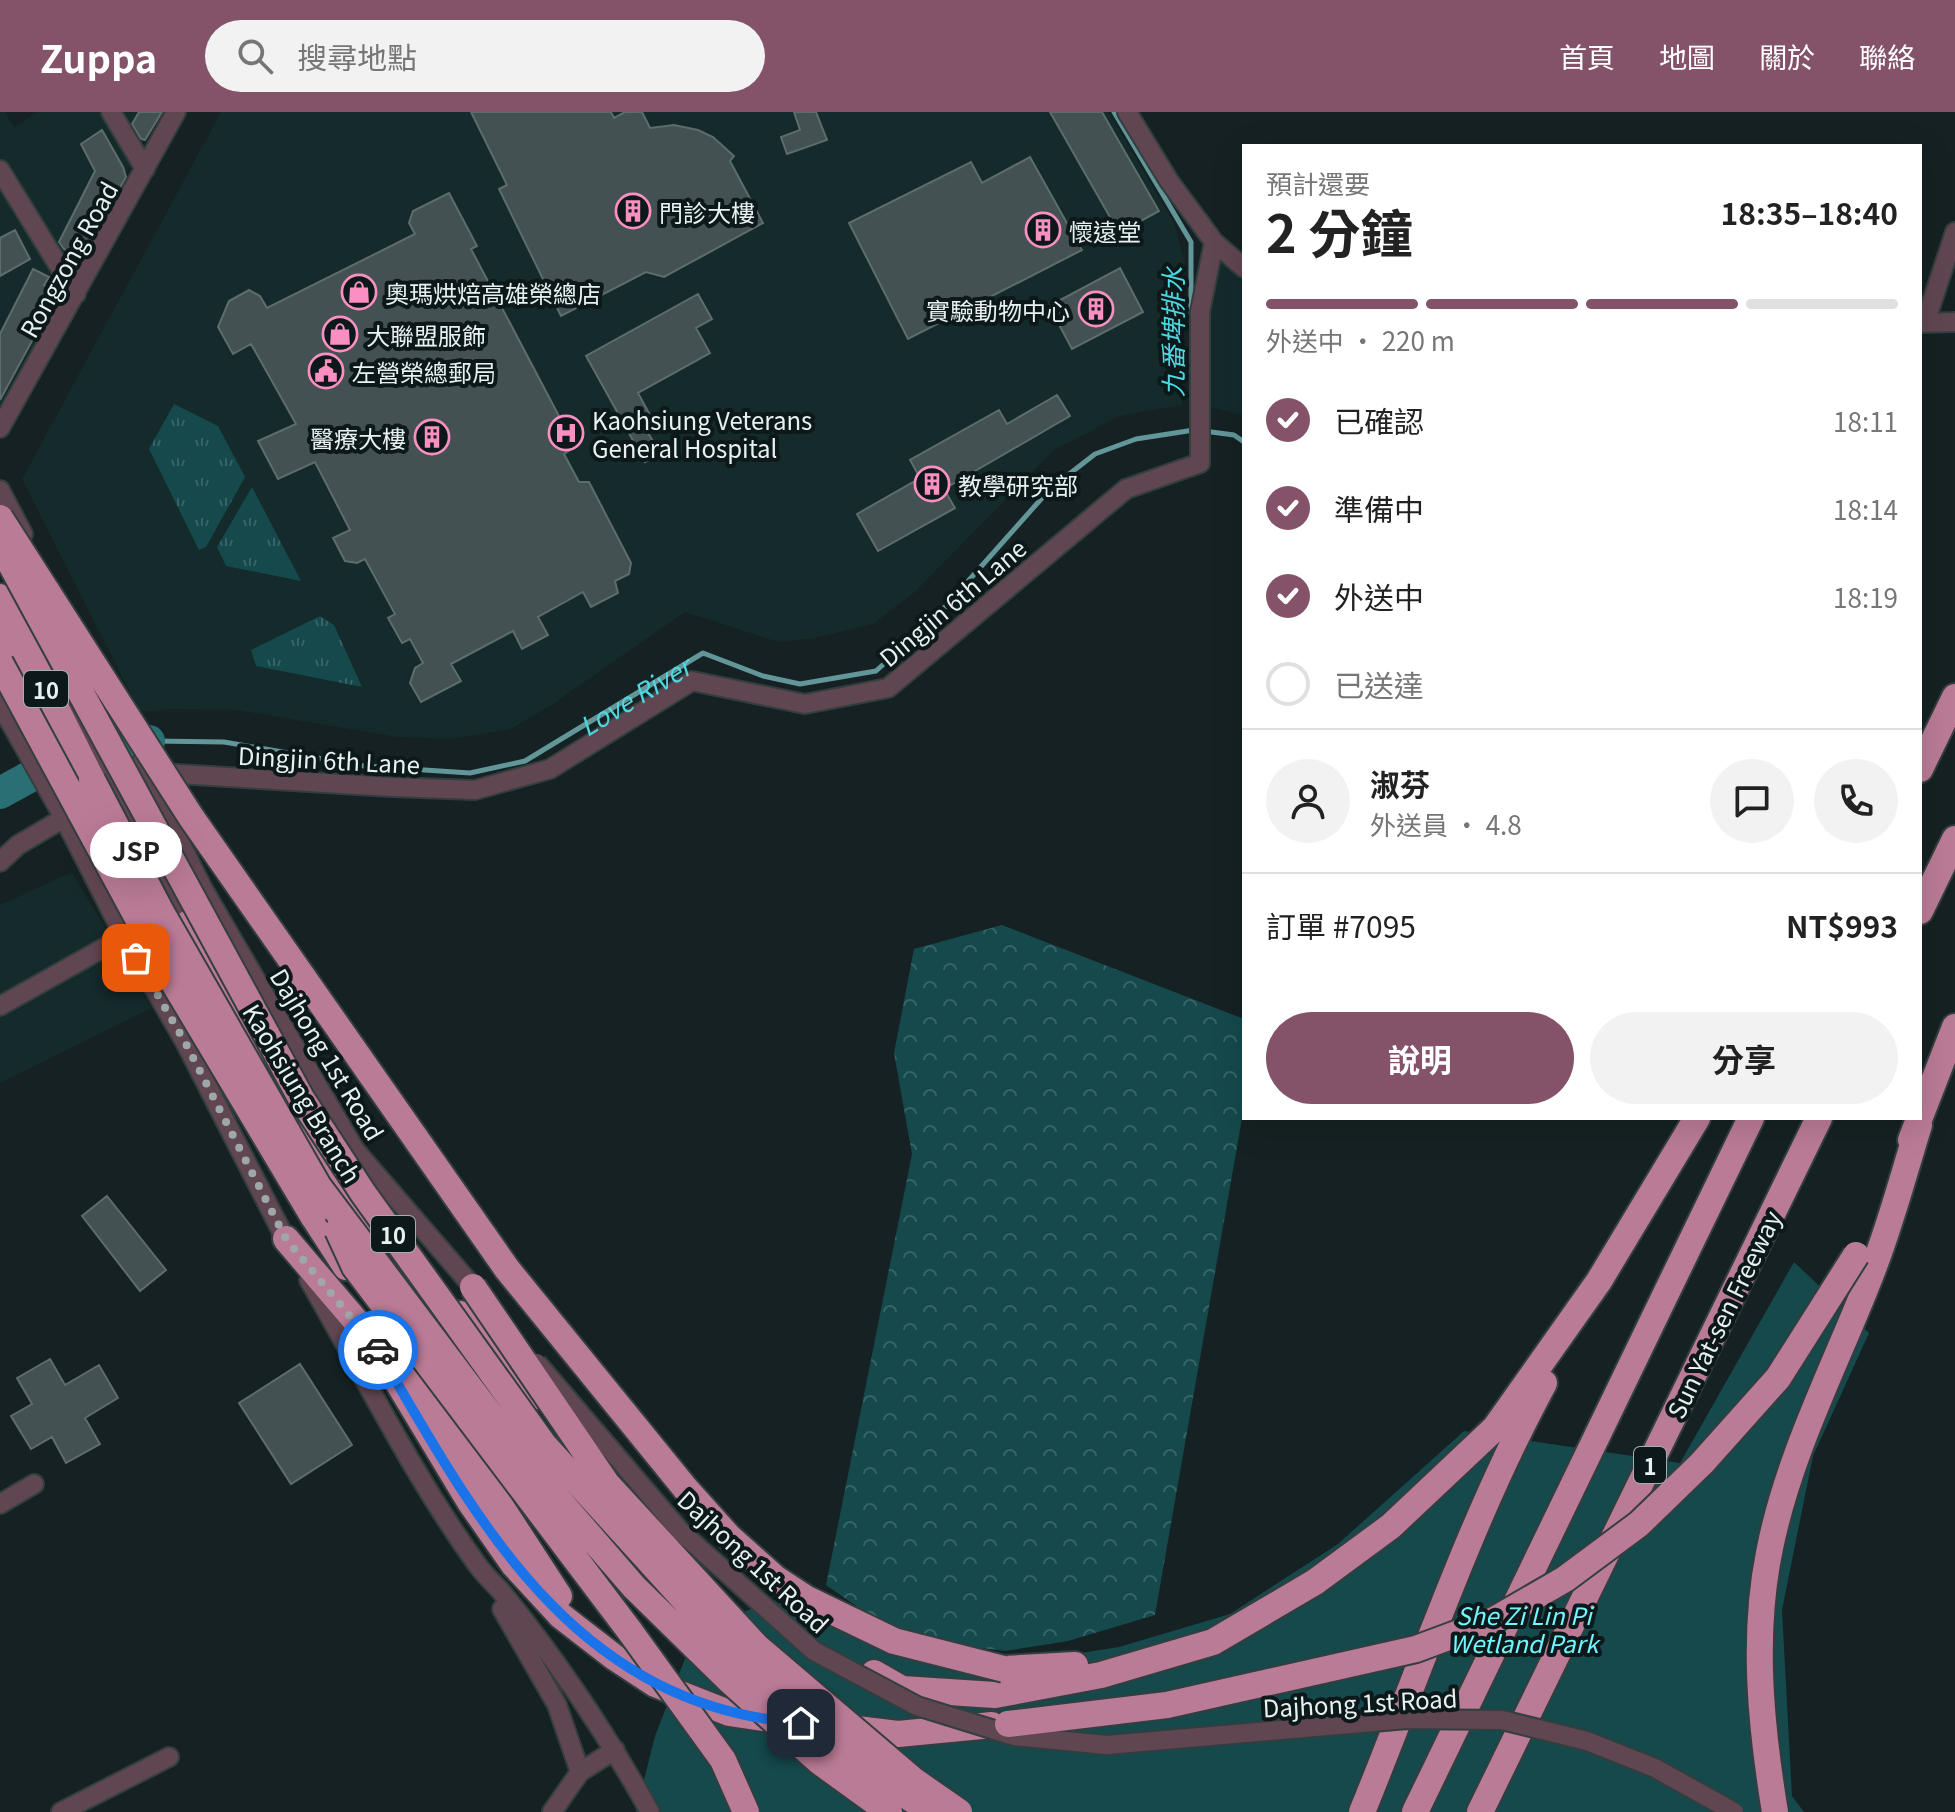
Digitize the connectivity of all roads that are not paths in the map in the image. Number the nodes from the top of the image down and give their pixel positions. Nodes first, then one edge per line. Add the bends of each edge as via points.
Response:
1 (111, 112) edge
2 (176, 112) edge
3 (1127, 112) edge
4 (145, 169) junction
5 (0, 170) edge
6 (1955, 232) edge
7 (1214, 242) junction
8 (1242, 266) edge
9 (76, 294) junction
10 (1955, 322) edge
11 (1922, 323) edge
12 (0, 428) edge
13 (0, 490) edge
14 (0, 518) edge
15 (0, 544) edge
16 (0, 557) edge
17 (0, 584) edge
18 (0, 597) edge
19 (39, 633) junction
20 (78, 636) junction
21 (0, 639) edge
22 (0, 663) edge
23 (1955, 690) edge
24 (1955, 697) edge
25 (3, 717) edge
26 (1922, 745) edge
27 (1922, 765) edge
28 (97, 771) junction
29 (145, 771) junction
30 (64, 818) junction
31 (1955, 839) edge
32 (0, 862) edge
33 (203, 889) junction
34 (1922, 907) edge
35 (182, 915) junction
36 (124, 936) junction
37 (0, 1006) edge
38 (1955, 1027) edge
39 (1922, 1117) edge
40 (1696, 1120) edge
41 (1750, 1120) edge
42 (1818, 1120) edge
43 (1921, 1120) edge
44 (318, 1186) junction
45 (286, 1239) junction
46 (1865, 1261) junction
47 (1599, 1281) junction
48 (473, 1287) junction
49 (34, 1484) dead end
50 (0, 1504) edge
51 (477, 1565) junction
52 (1213, 1642) junction
53 (614, 1657) junction
54 (615, 1750) junction
55 (169, 1757) dead end
56 (580, 1772) junction
57 (61, 1812) edge
58 (552, 1812) edge
59 (650, 1812) edge
60 (746, 1812) edge
61 (889, 1812) edge
62 (931, 1812) edge
63 (959, 1812) edge
64 (1362, 1812) edge
65 (1415, 1812) edge
66 (1480, 1812) edge
67 (1734, 1812) edge
68 (1775, 1812) edge

1 - 4 street
2 - 4 street, Rongzong Road
3 - 7 street
4 - 9 street, Rongzong Road
5 - 9 street
6 - 11 street
7 - 8 street
7 - 29 street, Dingjin 6th Lane via 1200,312 1200,463 1126,489 888,688 805,704 692,681 550,769 475,790
9 - 12 street, Rongzong Road
10 - 11 street
13 - 20 street, Dajhong 1st Road
14 - 52 highway, bridge via 191,817 507,1269 685,1488 741,1547 807,1599 894,1641 1004,1669 1067,1667
15 - 62 highway, Kaohsiung Branch / 10, bridge via 301,1098 544,1445 741,1662 877,1776
16 - 19 street
17 - 19 street
18 - 28 highway, Kaohsiung Branch / 10
19 - 20 street via 58,639
19 - 28 street via 88,735
20 - 29 street, Dajhong 1st Road
21 - 28 highway via 47,725
22 - 53 highway, bridge via 162,963 313,1216 562,1599
23 - 26 highway
24 - 27 highway
25 - 30 street
28 - 35 street
28 - 44 highway, Kaohsiung Branch / 10, bridge via 161,912
29 - 33 street, Dajhong 1st Road
30 - 32 street
30 - 36 street
31 - 34 highway
33 - 35 street
33 - 48 street, Dajhong 1st Road via 355,1150
35 - 36 street
35 - 52 highway via 269,1071 348,1196 656,1516 767,1616 902,1689 995,1695 1101,1675
36 - 37 street
36 - 45 street
38 - 39 highway
40 - 47 highway
41 - 65 highway
42 - 66 highway, Sun Yat-sen Freeway / 1
43 - 46 highway
44 - 60 highway, bridge via 355,1267 723,1760
44 - 61 highway, Kaohsiung Branch / 10, bridge via 525,1461 634,1587 820,1762
45 - 51 street via 376,1402
45 - 53 highway via 373,1341 514,1565 561,1616
46 - 53 highway, bridge via 1778,1378 1639,1524 1565,1579 1494,1620 1416,1649 1167,1705 898,1734 729,1713 655,1684
46 - 68 highway via 1784,1487 1768,1554 1760,1620 1761,1714
47 - 52 highway via 1495,1428 1391,1526 1315,1582
47 - 64 highway via 1522,1424 1447,1592
48 - 63 highway, bridge via 607,1484 757,1647 913,1780
48 - 67 street, Dajhong 1st Road, bridge via 681,1532 814,1651 917,1706 1014,1736 1107,1745 1407,1719 1502,1720 1587,1741 1641,1762
49 - 50 street
51 - 54 street
51 - 56 street via 557,1705
54 - 56 street
54 - 59 street
55 - 57 street
56 - 58 street

